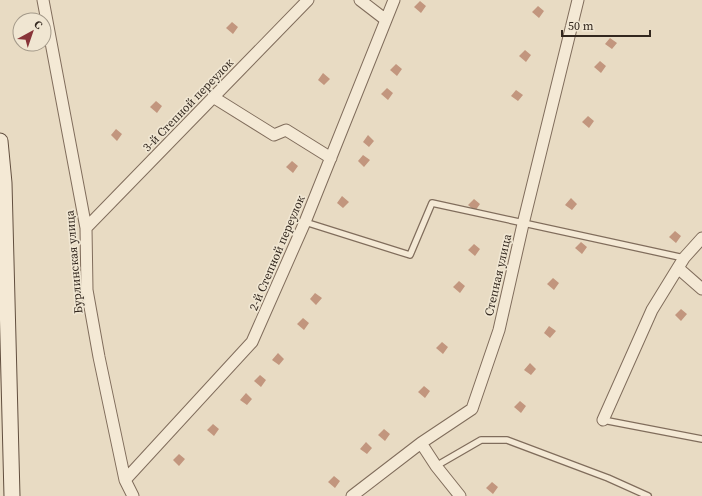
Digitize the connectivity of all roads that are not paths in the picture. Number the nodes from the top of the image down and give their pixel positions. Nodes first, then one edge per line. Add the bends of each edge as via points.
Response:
1 (43, 0) edge
2 (308, 0) edge
3 (360, 0) edge
4 (394, 0) edge
5 (578, 0) edge
6 (386, 20) junction
7 (213, 97) junction
8 (0, 141) edge
9 (331, 158) junction
10 (305, 222) junction
11 (523, 224) junction
12 (86, 228) junction
13 (702, 238) edge
14 (684, 258) junction
15 (678, 268) junction
16 (702, 289) edge
17 (603, 420) joint
18 (702, 439) edge
19 (421, 443) junction
20 (436, 466) junction
21 (125, 480) junction
22 (12, 496) edge
23 (133, 496) edge
24 (352, 496) edge
25 (460, 496) edge
26 (648, 496) edge

1 - 12 street, Бурлинская улица
2 - 7 street, 3-й Степной переулок
3 - 6 street
4 - 6 street, 2-й Степной переулок
5 - 11 street, Степная улица
6 - 9 street, 2-й Степной переулок
7 - 9 street via 274,135 286,130
7 - 12 street, 3-й Степной переулок
8 - 22 main road via 4,183
9 - 10 street, 2-й Степной переулок
10 - 11 lane via 410,255 432,202
10 - 21 street, 2-й Степной переулок via 252,342
11 - 14 lane
11 - 19 street, Степная улица via 499,330 472,409
12 - 21 street, Бурлинская улица via 87,290
13 - 14 street
14 - 15 street
15 - 16 street
15 - 17 street via 652,310
17 - 18 lane
19 - 20 street
19 - 24 street, Степная улица
20 - 25 street
20 - 26 lane via 481,440 507,440
21 - 23 street, Бурлинская улица

